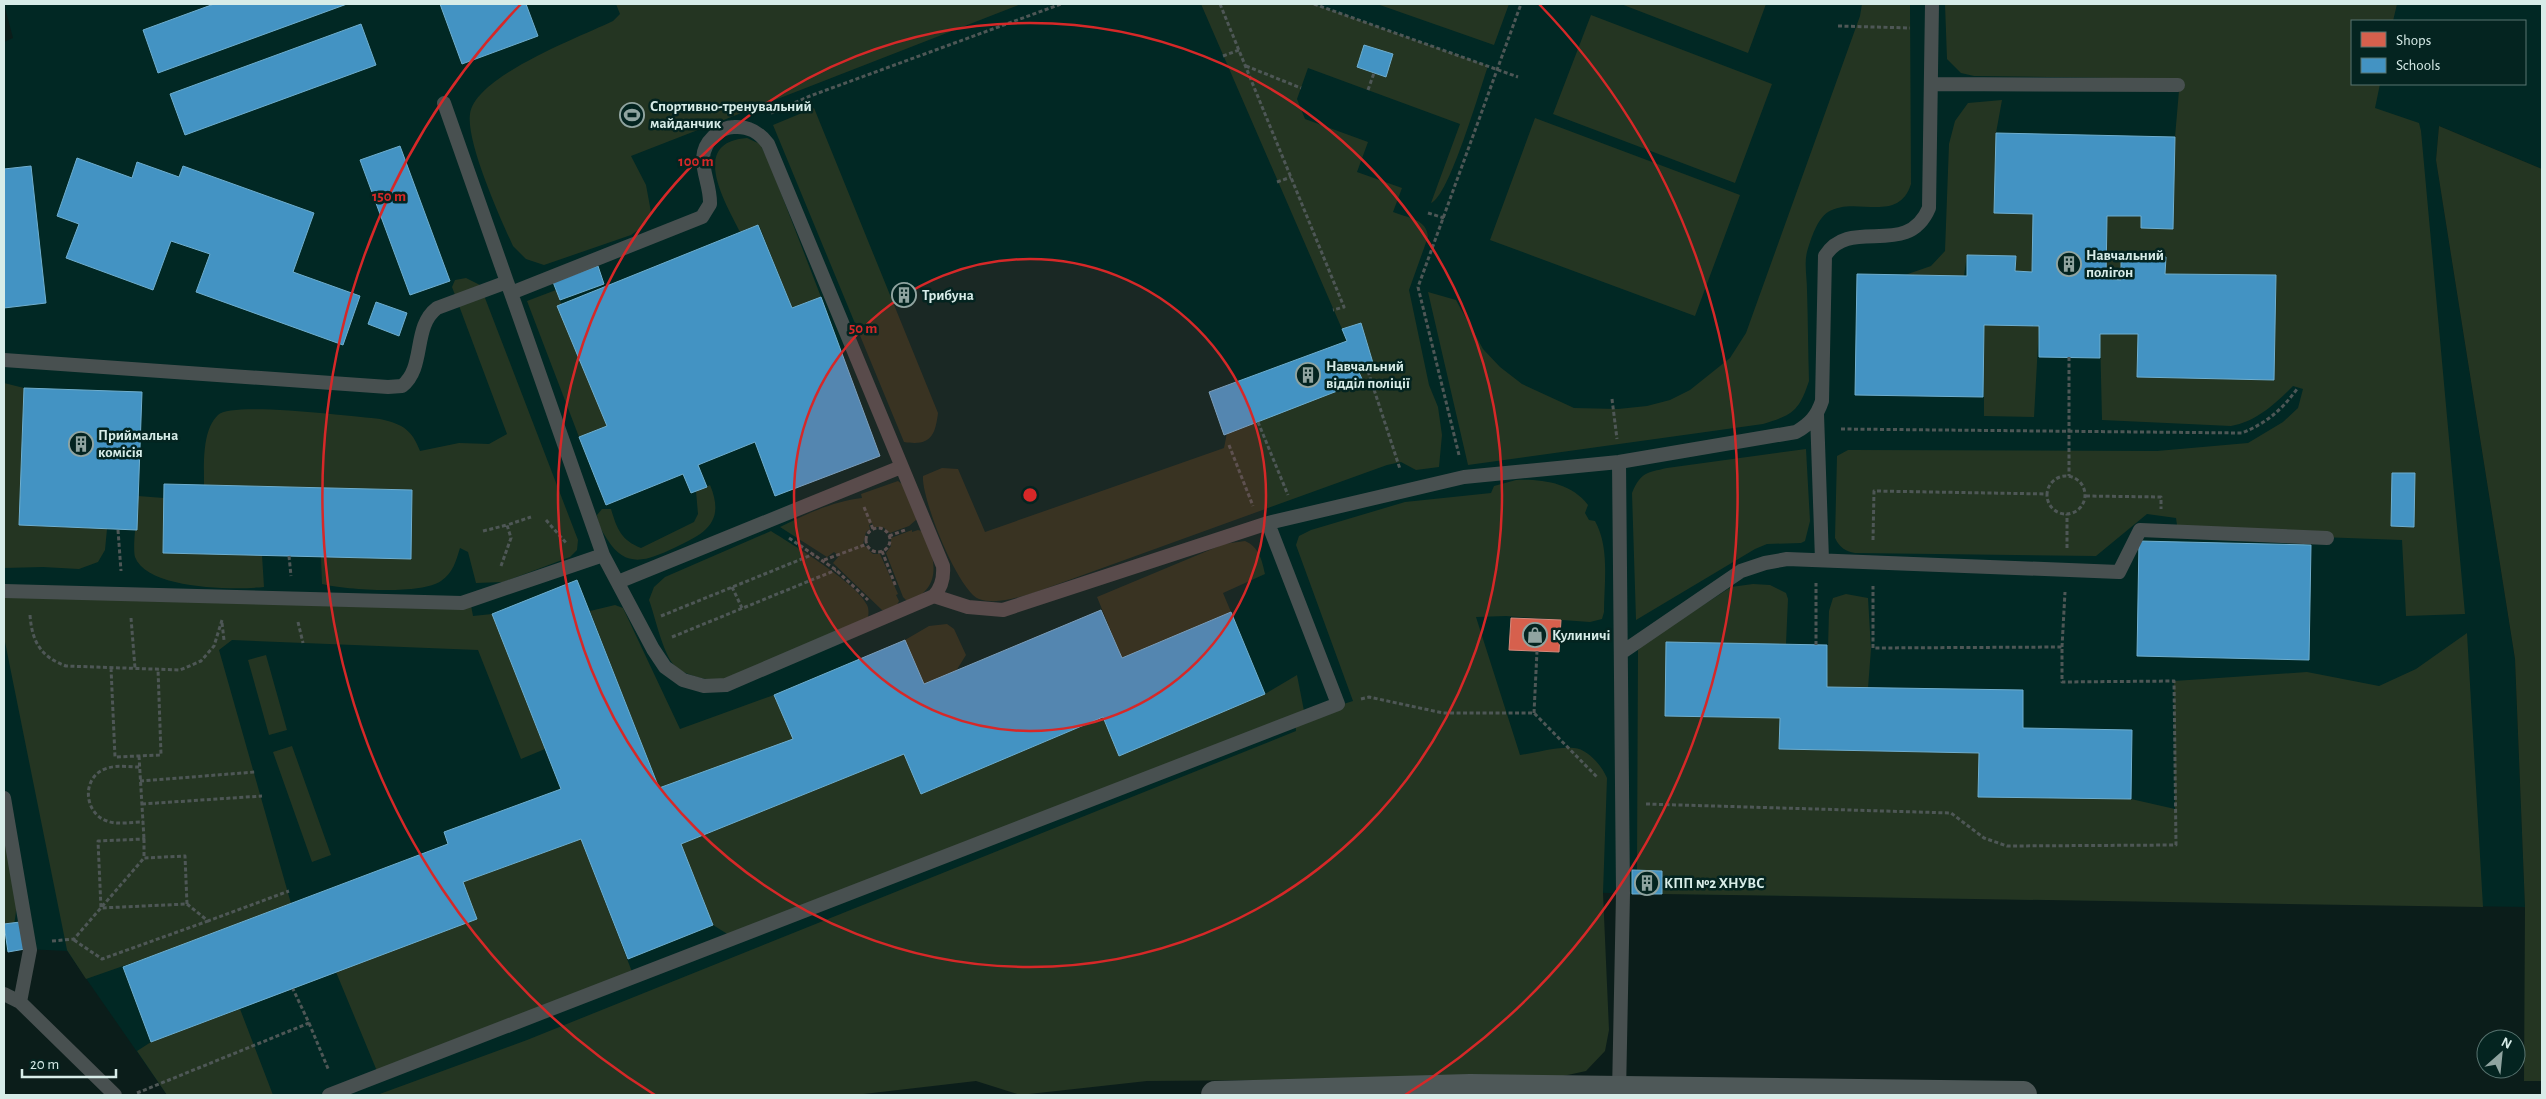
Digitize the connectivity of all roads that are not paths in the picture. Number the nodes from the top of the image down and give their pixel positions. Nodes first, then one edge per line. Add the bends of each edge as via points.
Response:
1 (1932, 4) edge
2 (1932, 84) junction
3 (2178, 85) dead end
4 (444, 103) dead end
5 (509, 288) junction
6 (4, 360) edge
7 (1817, 414) junction
8 (1619, 462) junction
9 (901, 466) junction
10 (1264, 524) junction
11 (2327, 538) dead end
12 (603, 555) junction
13 (1820, 560) junction
14 (618, 582) junction
15 (4, 591) edge
16 (934, 596) junction
17 (1621, 653) junction
18 (4, 798) edge
19 (4, 994) edge
20 (20, 1002) junction
21 (1619, 1092) edge
22 (334, 1094) edge
23 (115, 1095) edge
24 (1215, 1095) edge
25 (2023, 1095) edge

1 - 2 lane
2 - 3 lane
2 - 7 lane via 1929,208 1924,221 1914,230 1902,234 1839,241 1825,256 1822,401
4 - 5 lane
5 - 6 lane via 437,308 428,315 412,375 402,386
5 - 9 lane via 702,217 710,204 702,160 707,144 725,129 740,127 756,131 768,144
5 - 12 lane
7 - 8 lane via 1796,432
7 - 13 lane
8 - 10 lane via 1464,477
8 - 17 lane
9 - 14 lane
9 - 16 lane via 943,566 942,582
10 - 16 lane via 1003,610 968,607
10 - 22 lane via 1338,704
11 - 13 lane via 2140,530 2119,572
12 - 14 lane
12 - 15 lane via 462,602
13 - 17 lane via 1787,559 1741,571
14 - 16 lane via 665,667 683,680 704,686 726,685
17 - 21 lane
18 - 20 lane via 30,950
19 - 20 lane
20 - 23 lane
21 - 24 main road via 1470,1088
21 - 25 main road

